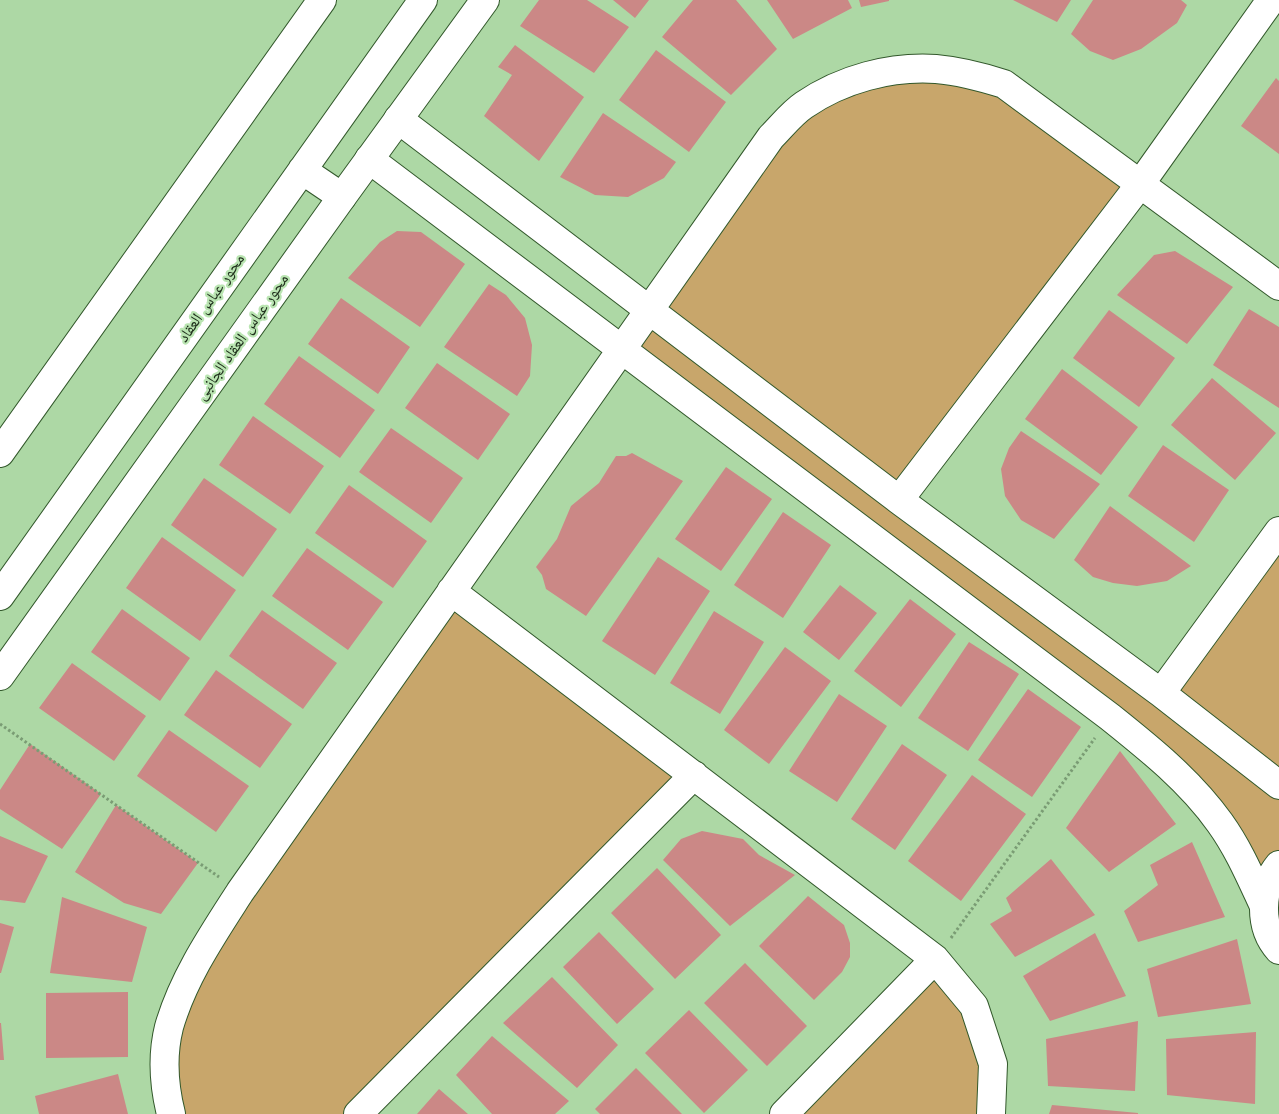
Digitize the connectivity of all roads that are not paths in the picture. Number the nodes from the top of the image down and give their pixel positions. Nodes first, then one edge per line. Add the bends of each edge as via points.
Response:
1 (322, 0) edge
2 (423, 0) edge
3 (485, 0) edge
4 (1271, 0) edge
5 (398, 119) junction
6 (369, 159) junction
7 (302, 170) junction
8 (1141, 183) junction
9 (342, 197) junction
10 (1279, 286) edge
11 (650, 309) junction
12 (622, 348) junction
13 (0, 453) edge
14 (899, 500) junction
15 (1279, 531) edge
16 (451, 591) junction
17 (0, 596) edge
18 (0, 676) edge
19 (1160, 693) junction
20 (694, 775) junction
21 (1279, 785) edge
22 (1279, 865) edge
23 (1263, 904) junction
24 (1277, 951) edge
25 (935, 959) junction
26 (170, 1114) edge
27 (358, 1114) edge
28 (784, 1114) edge
29 (990, 1114) edge

1 - 13 street
2 - 7 street, محور عباس العقاد
3 - 5 street, محور عباس العقاد الجانبى
4 - 8 street
5 - 6 street, محور عباس العقاد الجانبى
5 - 11 street
6 - 9 street, محور عباس العقاد الجانبى
6 - 12 street
7 - 9 street
7 - 17 street, محور عباس العقاد
8 - 10 street
8 - 11 street via 1004,84 936,69 889,71 844,83 804,105 771,136
8 - 14 street
9 - 18 street, محور عباس العقاد الجانبى
11 - 12 street
11 - 14 street
12 - 16 street
12 - 23 street via 1157,755 1191,787 1220,823 1244,862
14 - 19 street
15 - 19 street
16 - 20 street
16 - 26 street via 240,892 197,960 169,1028 164,1070
19 - 21 street
20 - 25 street
20 - 27 street
22 - 23 street via 1271,875
23 - 24 street via 1266,925
25 - 28 street
25 - 29 street via 974,1006 993,1064

